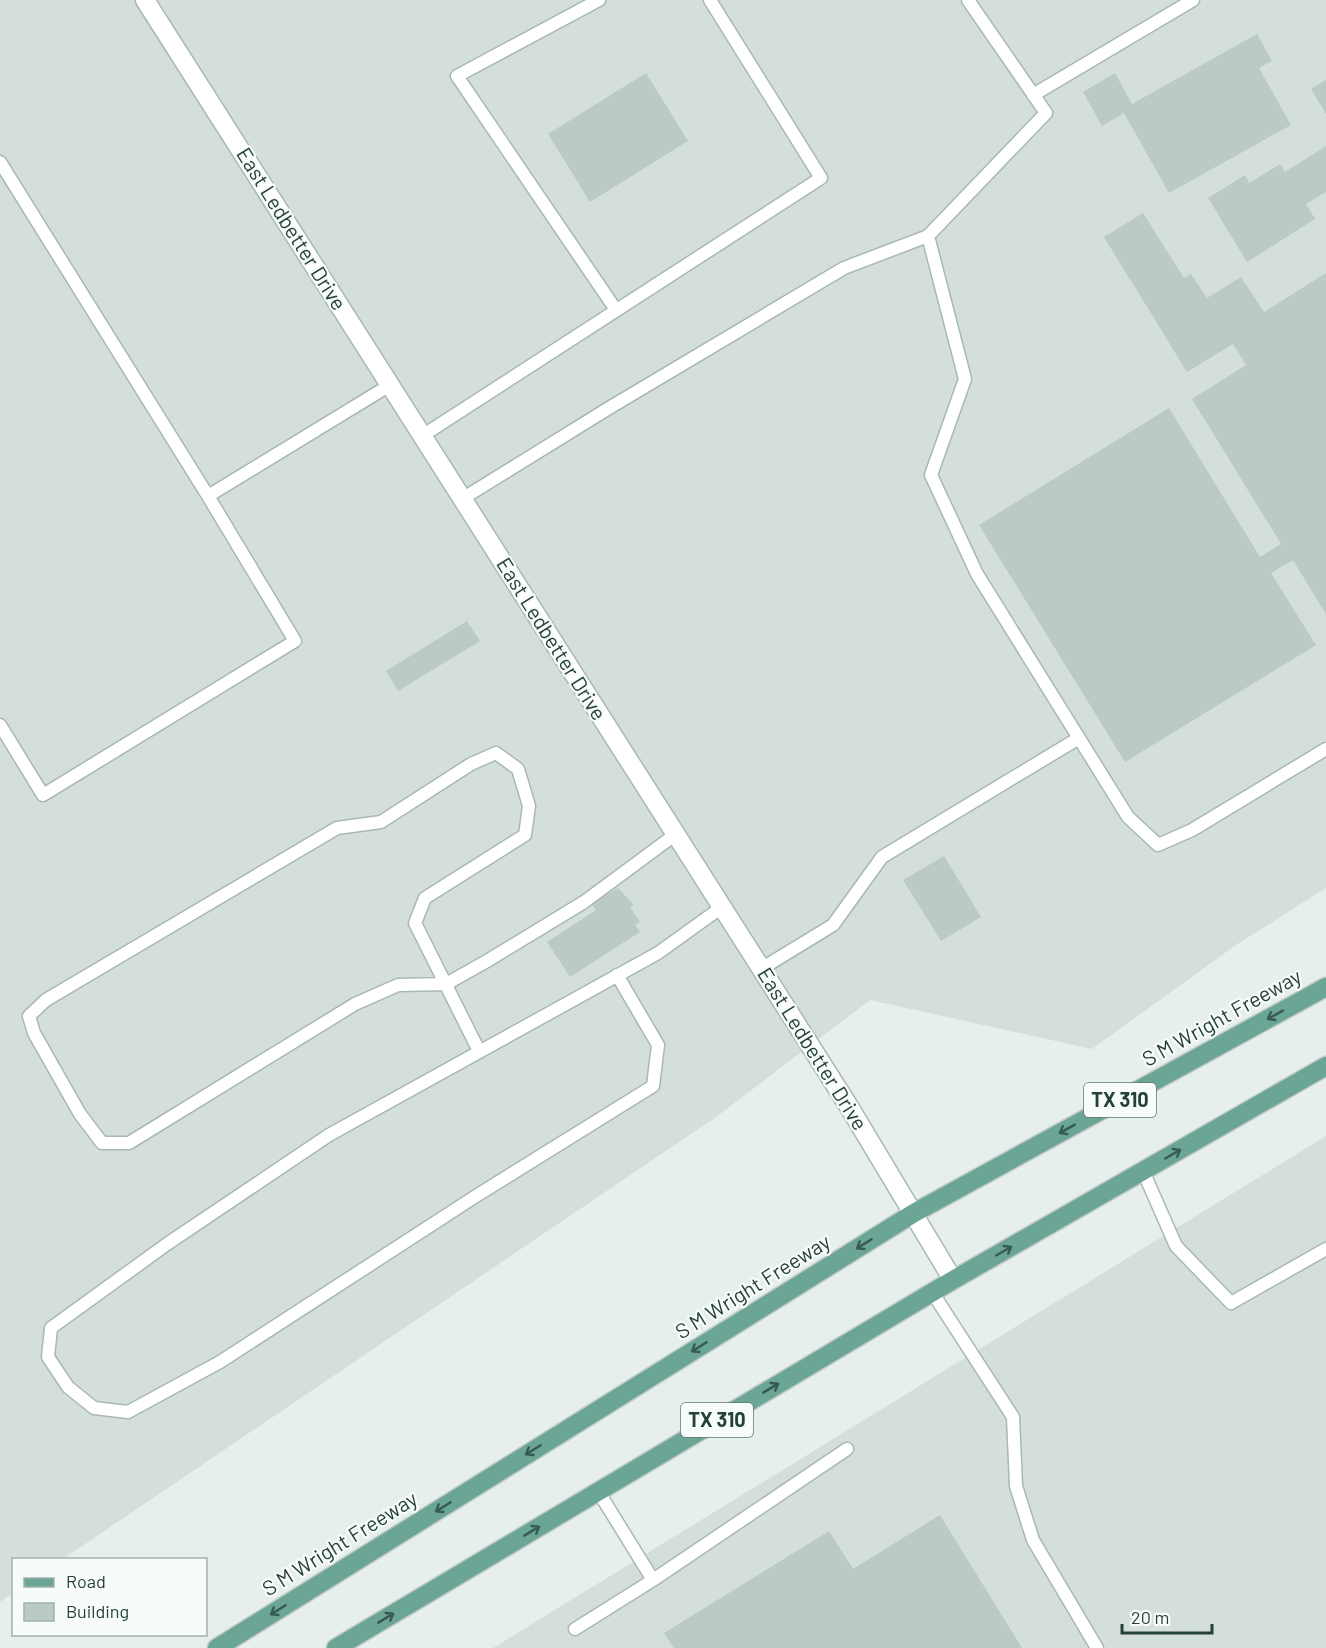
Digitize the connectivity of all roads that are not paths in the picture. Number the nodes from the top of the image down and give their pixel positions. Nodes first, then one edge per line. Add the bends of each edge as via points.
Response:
1 (145, 0) edge
2 (599, 0) edge
3 (710, 0) edge
4 (968, 0) edge
5 (1193, 0) edge
6 (1033, 94) junction
7 (0, 162) edge
8 (928, 236) junction
9 (616, 310) junction
10 (390, 386) junction
11 (422, 436) junction
12 (208, 496) junction
13 (462, 499) junction
14 (0, 725) edge
15 (1079, 738) junction
16 (1326, 749) edge
17 (676, 834) junction
18 (722, 907) junction
19 (761, 969) junction
20 (617, 975) junction
21 (446, 984) junction
22 (1326, 987) edge
23 (479, 1050) junction
24 (1326, 1065) edge
25 (1143, 1171) junction
26 (914, 1213) junction
27 (1326, 1249) edge
28 (953, 1280) junction
29 (932, 1292) junction
30 (847, 1449) dead end
31 (598, 1491) junction
32 (653, 1580) junction
33 (575, 1629) dead end
34 (357, 1643) edge
35 (217, 1648) edge
36 (336, 1648) edge
37 (1097, 1648) edge

1 - 10 street, East Ledbetter Drive
2 - 9 lane via 457,76
3 - 9 lane via 821,178
4 - 6 lane
5 - 6 lane
6 - 8 lane via 1046,113
7 - 12 lane
8 - 13 lane via 844,268
8 - 15 lane via 965,379 931,475 977,573
9 - 11 lane
10 - 11 street, East Ledbetter Drive
10 - 12 lane
11 - 13 street, East Ledbetter Drive
12 - 14 lane via 295,641 43,795
13 - 17 street, East Ledbetter Drive
15 - 16 lane via 1128,817 1158,845 1192,830
15 - 19 lane via 882,857 832,925
17 - 18 street, East Ledbetter Drive
17 - 21 lane via 584,902
18 - 19 street, East Ledbetter Drive
18 - 20 lane via 658,953
19 - 26 street, East Ledbetter Drive
20 - 23 lane
20 - 23 lane via 658,1045 653,1086 220,1362 128,1412 94,1408 68,1387 48,1357 51,1328 329,1135
21 - 21 lane via 398,985 354,1004 129,1143 102,1143 80,1114 34,1033 29,1016 46,1000 337,828 381,822 471,764 496,753 518,769 529,806 525,835 425,898 415,923
21 - 23 lane
22 -> 26 main road, S M Wright Freeway / TX 310
25 -> 24 main road, TX 310
25 - 27 lane via 1176,1246 1231,1303
28 -> 25 main road, TX 310
26 - 28 street, East Ledbetter Drive
26 -> 35 main road, S M Wright Freeway / TX 310
28 - 29 main road, TX 310
31 -> 29 main road, TX 310
29 - 37 lane via 1012,1417 1016,1486 1033,1540
30 - 32 lane
31 - 32 lane
34 -> 31 main road, TX 310
32 - 33 lane
34 - 36 main road, TX 310

